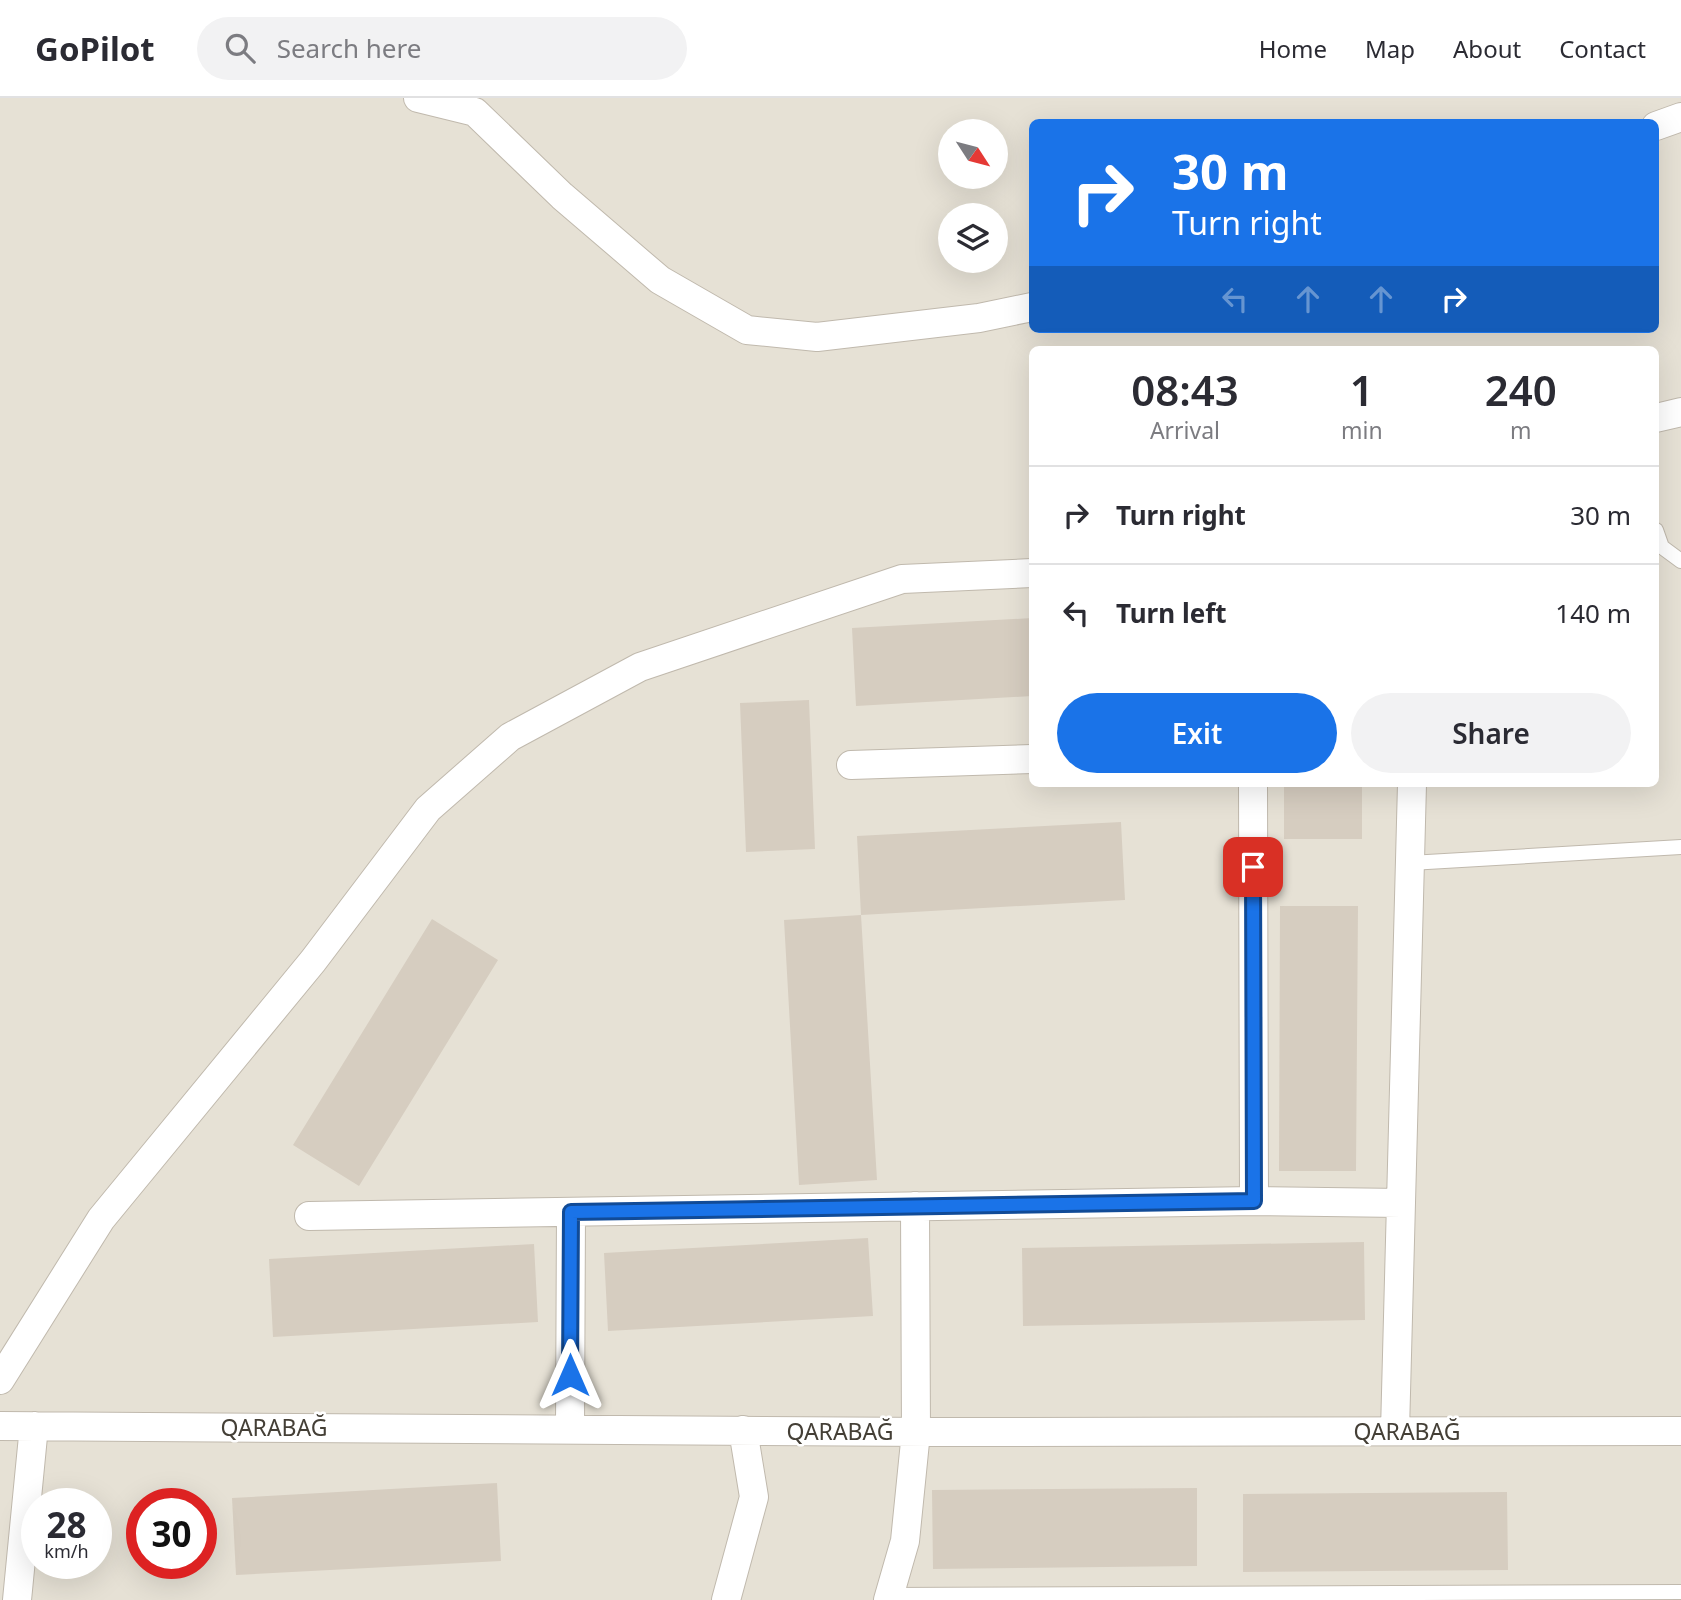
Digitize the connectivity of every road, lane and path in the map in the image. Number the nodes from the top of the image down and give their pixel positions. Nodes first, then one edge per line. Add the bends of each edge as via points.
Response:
1 (418, 98) edge
2 (481, 105) edge
3 (1681, 117) edge
4 (1659, 125) edge
5 (1029, 308) edge
6 (1681, 412) edge
7 (1659, 417) edge
8 (1659, 538) edge
9 (1681, 561) edge
10 (1029, 573) edge
11 (1029, 759) edge
12 (851, 765) dead end
13 (1252, 787) edge
14 (1412, 787) edge
15 (1681, 847) edge
16 (1409, 863) junction
17 (1254, 1201) junction
18 (1401, 1203) junction
19 (915, 1206) junction
20 (571, 1212) junction
21 (309, 1216) dead end
22 (0, 1380) edge
23 (0, 1426) edge
24 (34, 1426) junction
25 (570, 1429) junction
26 (743, 1430) junction
27 (1395, 1431) junction
28 (1681, 1431) edge
29 (916, 1432) junction
30 (1681, 1592) edge
31 (1495, 1596) edge
32 (889, 1597) edge
33 (1244, 1597) edge
34 (17, 1600) edge
35 (726, 1600) edge

1 - 2 street
2 - 5 street via 562,196 660,280 747,330 817,337
3 - 4 street
6 - 7 street
8 - 9 lane via 1662,547
10 - 22 street via 902,579 640,667 510,737 428,809 313,961 101,1219
11 - 12 street
13 - 17 street
14 - 16 street
15 - 16 lane
16 - 18 street
17 - 18 street
17 - 19 street
18 - 27 street
19 - 20 street
19 - 29 street
20 - 21 street
20 - 25 street
23 - 24 street, QARABAĞ
24 - 25 street, QARABAĞ
24 - 34 street
25 - 26 street, QARABAĞ
26 - 29 street, QARABAĞ
26 - 35 street via 754,1497
27 - 28 street, QARABAĞ
27 - 29 street, QARABAĞ
29 - 32 street via 905,1541
30 - 31 lane
31 - 33 lane
32 - 33 lane

